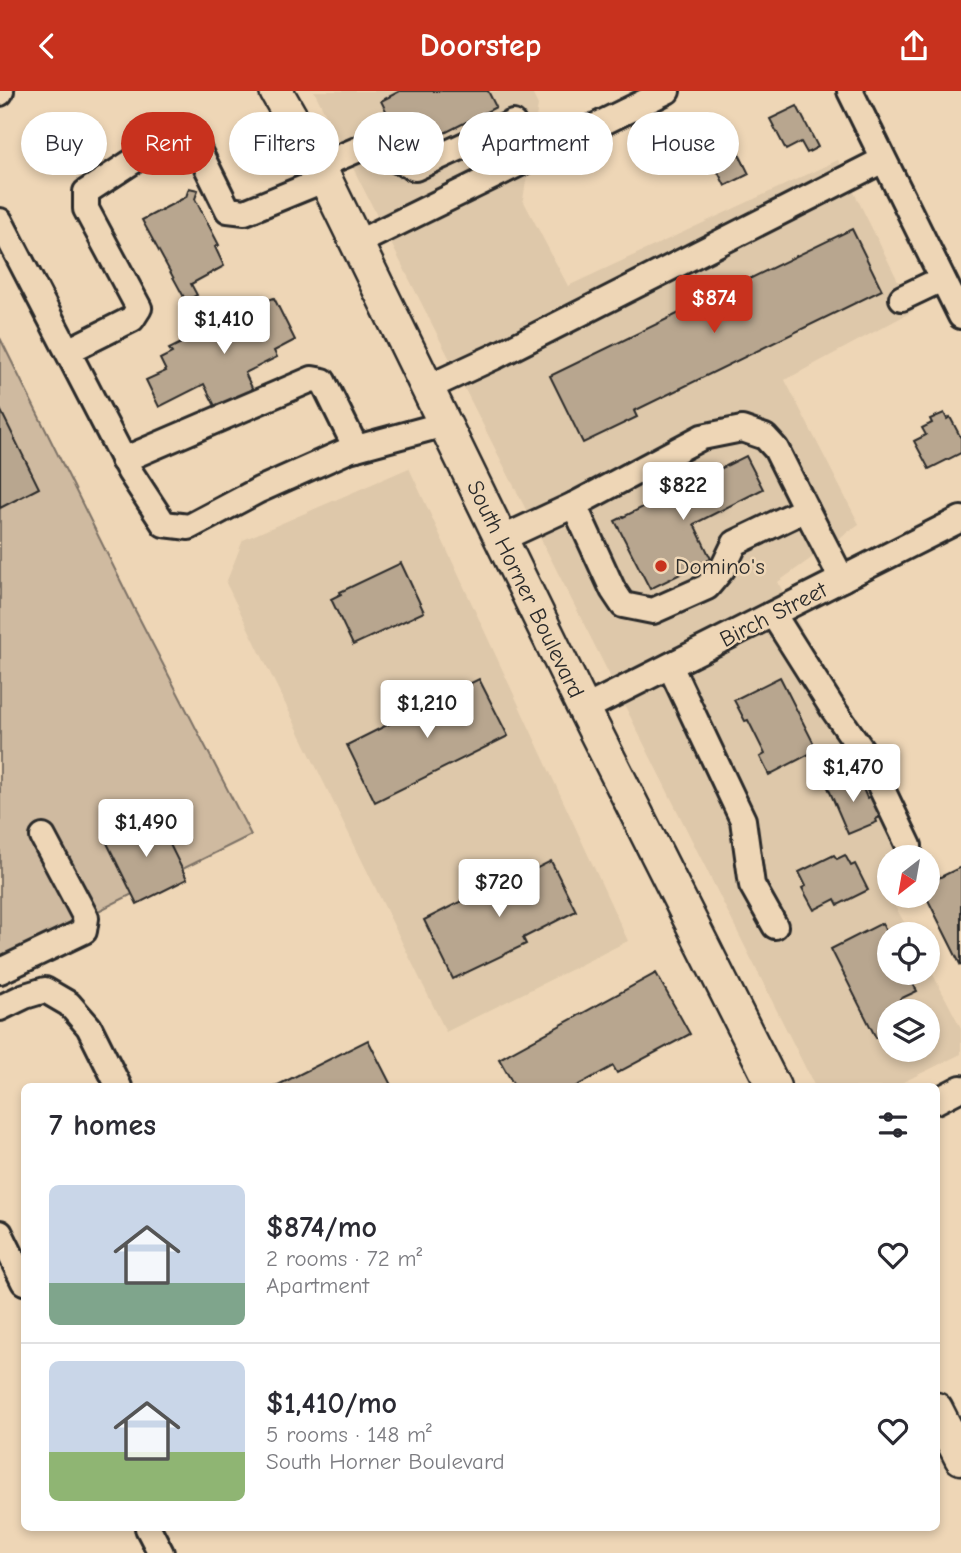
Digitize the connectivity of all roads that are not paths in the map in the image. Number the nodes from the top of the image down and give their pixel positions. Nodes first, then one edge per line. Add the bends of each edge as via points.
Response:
1 (276, 91) edge
2 (667, 91) edge
3 (850, 91) edge
4 (288, 112) edge
5 (613, 117) edge
6 (458, 148) edge
7 (883, 160) junction
8 (339, 163) edge
9 (319, 175) edge
10 (324, 175) edge
11 (495, 175) edge
12 (0, 221) edge
13 (357, 243) junction
14 (943, 279) junction
15 (902, 299) dead end
16 (961, 316) edge
17 (68, 351) junction
18 (428, 388) junction
19 (445, 424) junction
20 (356, 448) junction
21 (124, 460) junction
22 (574, 505) junction
23 (806, 509) junction
24 (961, 519) edge
25 (501, 539) junction
26 (842, 579) junction
27 (773, 614) junction
28 (670, 666) junction
29 (584, 709) junction
30 (43, 837) dead end
31 (909, 845) edge
32 (775, 926) dead end
33 (0, 971) edge
34 (0, 1009) edge
35 (117, 1083) edge
36 (772, 1083) edge
37 (961, 1089) edge
38 (940, 1099) edge
39 (0, 1233) edge
40 (21, 1276) edge
41 (940, 1417) edge
42 (961, 1458) edge
43 (150, 1531) edge
44 (161, 1553) edge

1 - 4 main road, South Horner Boulevard
2 - 5 street
3 - 7 street
6 - 8 street via 415,168 366,146
7 - 14 street
7 - 18 street
9 - 17 street via 245,212 228,210 190,133 170,137 86,192 86,209 138,308 132,319
10 - 13 main road, South Horner Boulevard
11 - 13 street
12 - 17 street
13 - 18 main road, South Horner Boulevard
14 - 15 street
14 - 16 street
17 - 21 street
18 - 19 main road, South Horner Boulevard
19 - 20 street
19 - 25 main road, South Horner Boulevard
20 - 21 street via 259,490 190,527 164,524
20 - 21 street via 323,381 312,379
22 - 23 street via 702,437 741,429 765,437 776,449
22 - 23 street via 623,605 653,611 707,587 735,543
22 - 25 street
23 - 26 street
24 - 26 street, Birch Street
25 - 29 main road, South Horner Boulevard
26 - 27 street, Birch Street
27 - 28 street, Birch Street
27 - 31 street via 866,756
28 - 29 street, Birch Street
28 - 32 street via 743,820 752,885
29 - 36 main road, South Horner Boulevard
30 - 33 street via 86,918 83,931
34 - 35 street via 45,991 69,1004 89,1027
37 - 38 street
39 - 40 street
41 - 42 main road
43 - 44 street

